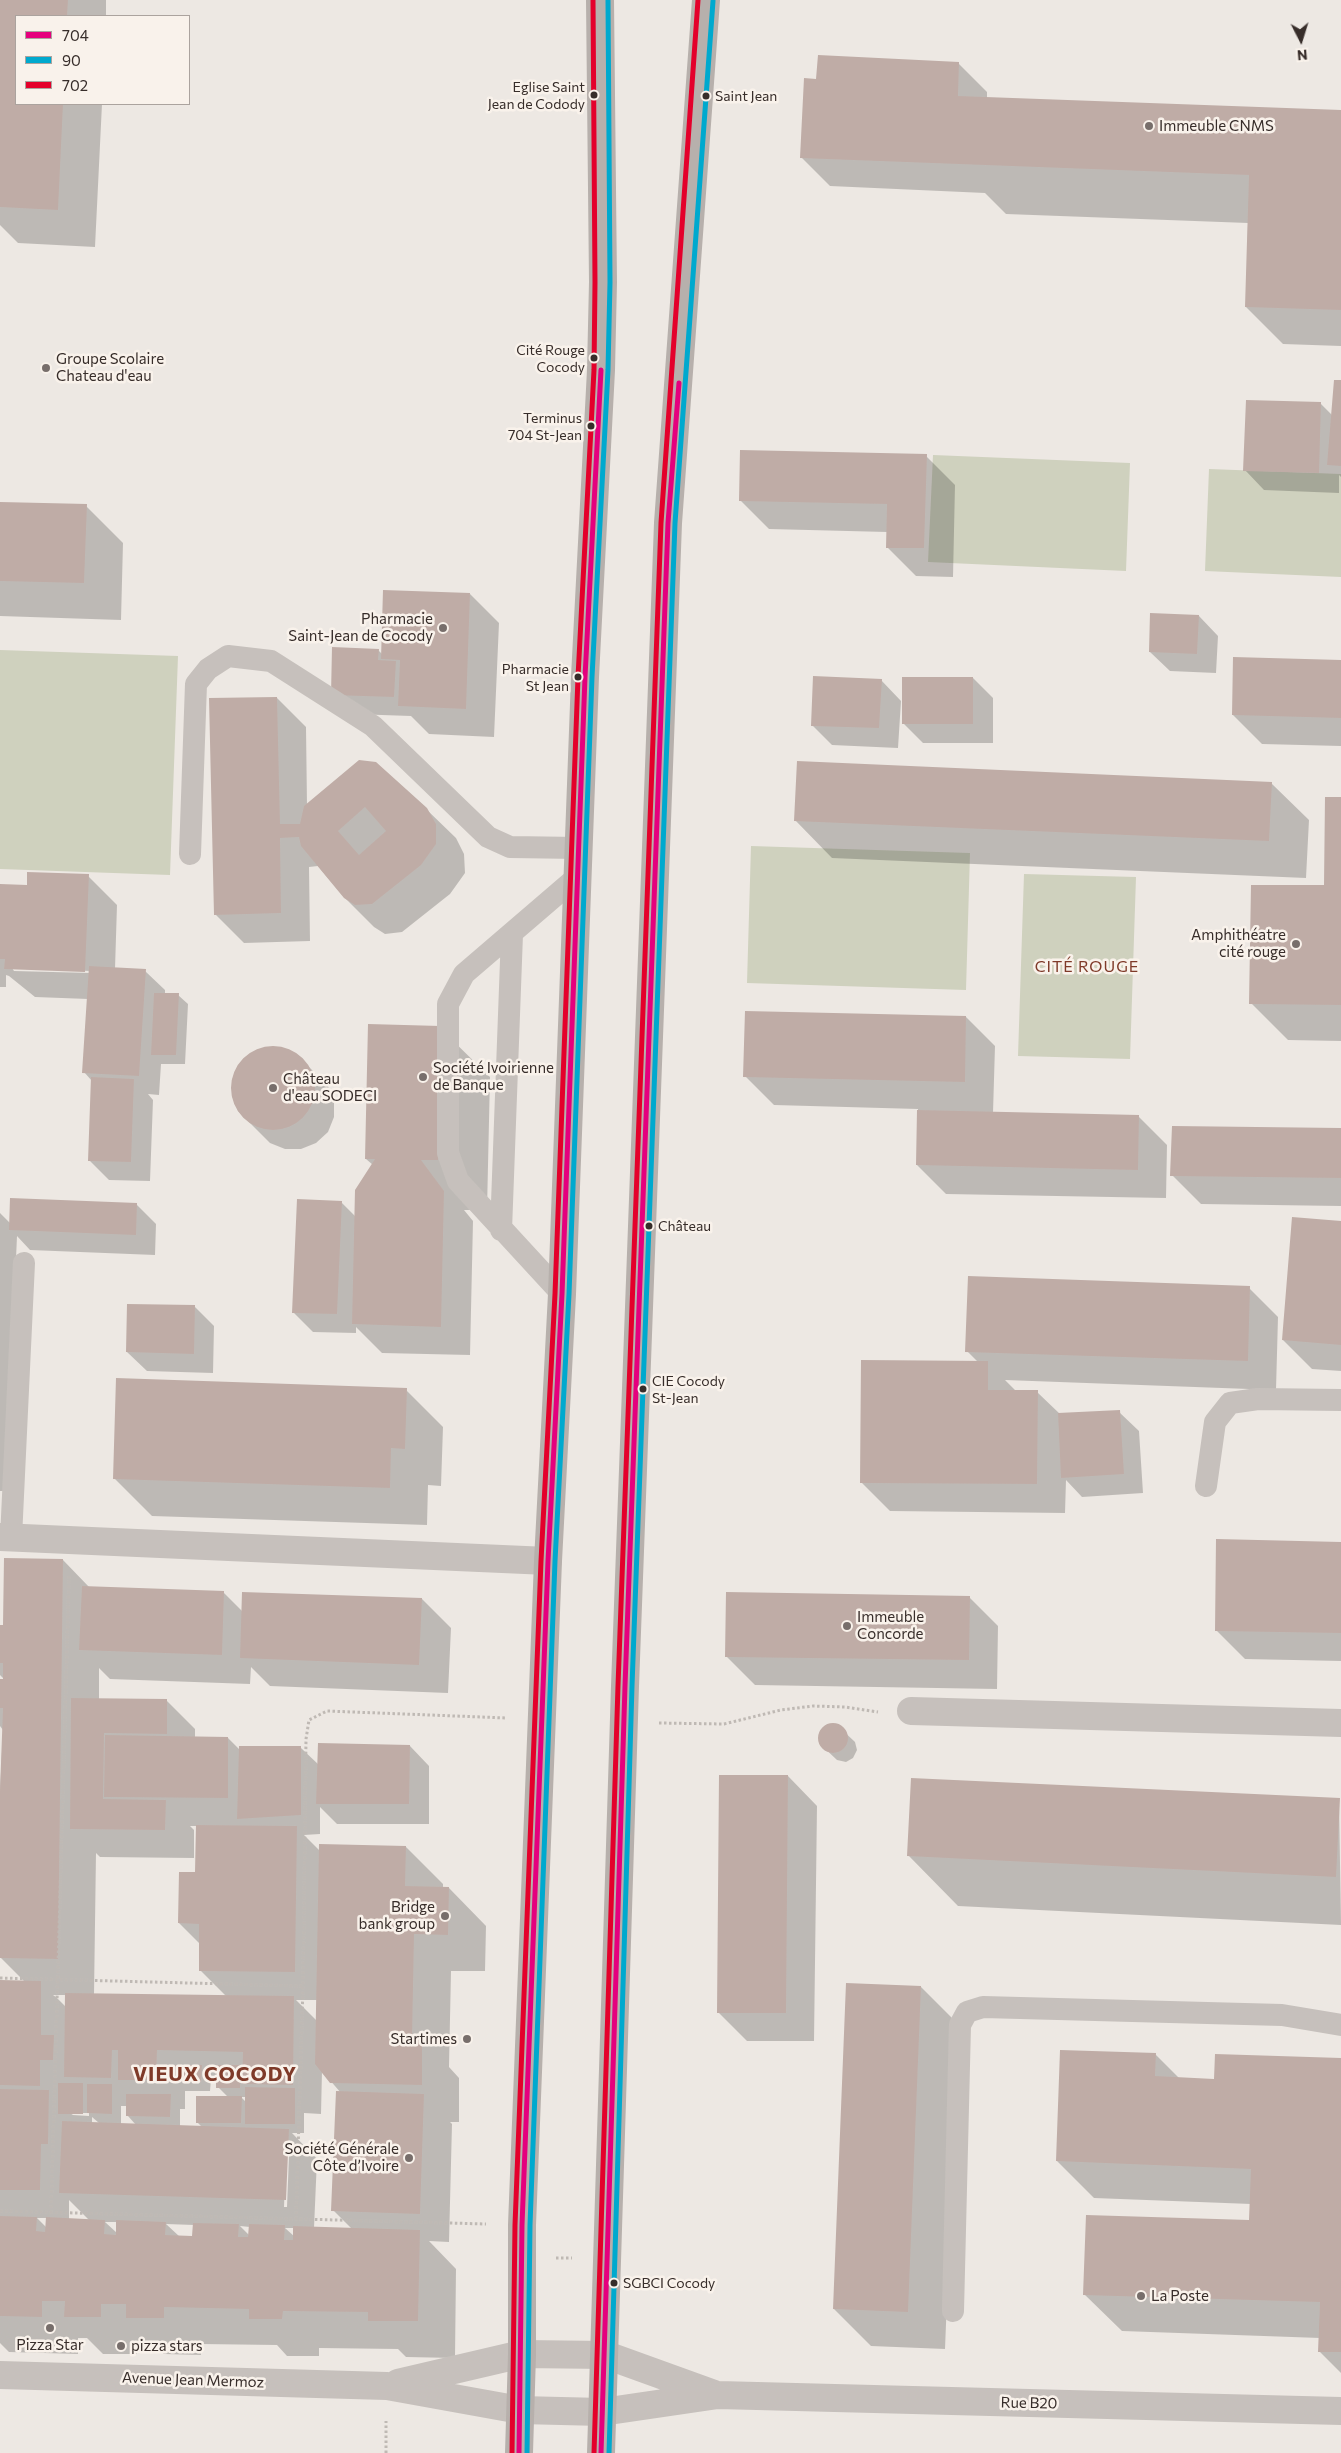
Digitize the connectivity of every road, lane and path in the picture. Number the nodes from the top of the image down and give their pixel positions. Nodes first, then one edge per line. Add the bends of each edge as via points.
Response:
1 (600, 0) edge
2 (706, 0) edge
3 (579, 848) junction
4 (190, 854) dead end
5 (577, 877) junction
6 (512, 934) junction
7 (501, 1230) junction
8 (24, 1263) dead end
9 (562, 1294) junction
10 (1341, 1400) edge
11 (1206, 1486) dead end
12 (6, 1537) edge
13 (70, 1540) junction
14 (548, 1561) junction
15 (911, 1711) joint
16 (542, 1720) junction
17 (661, 1723) dead end
18 (1341, 1723) edge
19 (0, 1978) edge
20 (58, 1979) junction
21 (303, 1986) junction
22 (1341, 2025) edge
23 (0, 2211) edge
24 (51, 2213) junction
25 (296, 2219) junction
26 (522, 2225) junction
27 (522, 2257) junction
28 (608, 2259) junction
29 (953, 2311) dead end
30 (522, 2354) junction
31 (606, 2354) junction
32 (0, 2375) edge
33 (386, 2386) junction
34 (718, 2395) junction
35 (520, 2410) junction
36 (1341, 2411) edge
37 (602, 2412) junction
38 (519, 2453) edge
39 (601, 2453) edge

1 - 3 main road via 603,282
2 - 28 main road via 668,523 625,1686
3 - 4 lane via 510,847 488,838 373,726 271,661 228,656 208,669 196,684
3 - 5 main road
5 - 6 lane
5 - 9 main road
6 - 7 lane
6 - 7 lane via 464,974 448,1004 448,1153 458,1181
7 - 9 lane
8 - 12 lane
9 - 14 main road
10 - 11 lane via 1258,1399 1230,1403 1215,1422
12 - 13 street
13 - 14 street
13 - 20 path
14 - 16 main road
15 - 17 path via 884,1713 813,1706 724,1724
15 - 18 street
16 - 21 path via 327,1711 309,1720 306,1739
16 - 26 main road
19 - 20 path
20 - 21 path
20 - 24 path
21 - 25 path
22 - 29 lane via 1282,2015 983,2007 967,2012 960,2025
23 - 24 path
24 - 25 path
25 - 26 path
26 - 27 main road
27 - 28 path
27 - 30 main road
28 - 31 main road
30 - 31 street, Rue B20
30 - 33 street, Avenue Jean Mermoz
30 - 35 main road
31 - 34 street, Rue B20
31 - 37 main road
32 - 33 street, Avenue Jean Mermoz
33 - 35 street, Avenue Jean Mermoz
34 - 36 street, Rue B20
34 - 37 street, Rue B20
35 - 37 street, Rue B20
35 - 38 main road
37 - 39 main road

